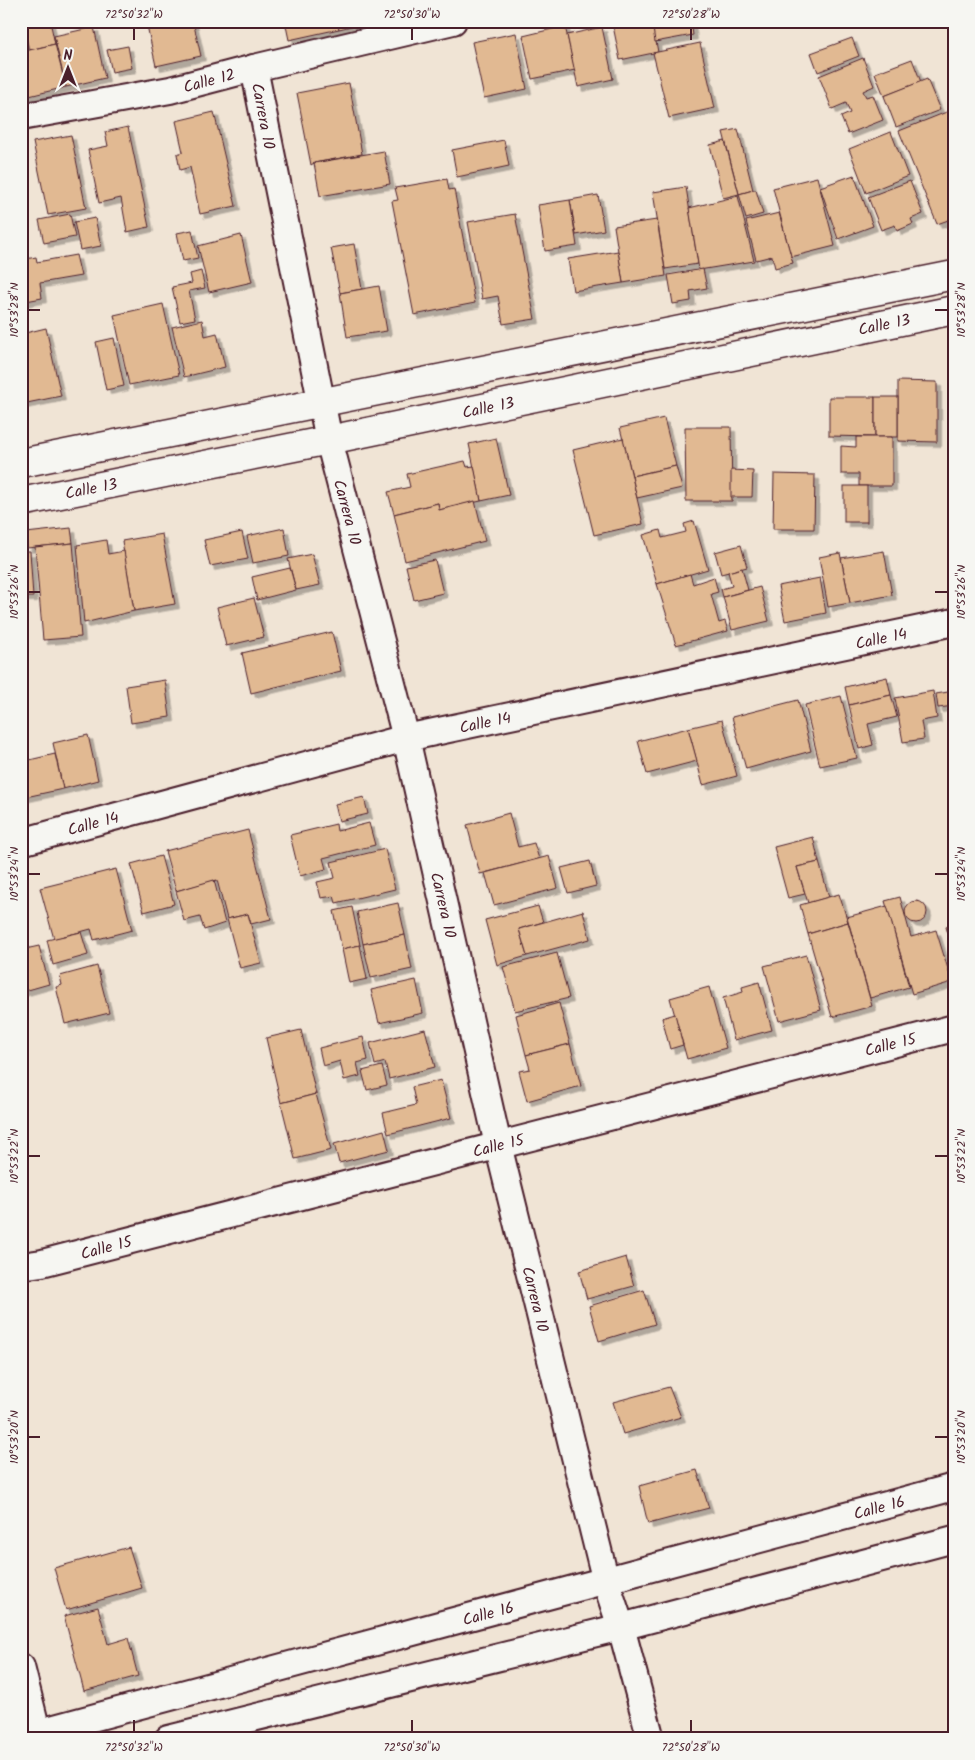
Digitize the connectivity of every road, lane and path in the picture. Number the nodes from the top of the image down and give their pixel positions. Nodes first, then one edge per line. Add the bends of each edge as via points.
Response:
1 (453, 21) edge
2 (254, 68) junction
3 (21, 116) edge
4 (954, 275) edge
5 (954, 310) edge
6 (322, 403) junction
7 (329, 440) junction
8 (21, 463) edge
9 (21, 502) edge
10 (954, 622) edge
11 (406, 738) junction
12 (21, 842) edge
13 (954, 1028) edge
14 (498, 1145) junction
15 (28, 1268) edge
16 (954, 1487) edge
17 (954, 1539) edge
18 (606, 1582) junction
19 (621, 1627) junction
20 (21, 1667) edge
21 (33, 1737) edge
22 (168, 1739) edge
23 (651, 1739) edge

1 - 2 street, Calle 12
2 - 3 street, Calle 12 via 170,90
2 - 6 street, Carrera 10
4 - 6 highway, Calle 13
5 - 7 highway, Calle 13
6 - 7 street, Carrera 10
6 - 8 highway, Calle 13
7 - 9 highway, Calle 13
7 - 11 street, Carrera 10
10 - 11 street, Calle 14
11 - 12 street, Calle 14
11 - 14 street, Carrera 10
13 - 14 street, Calle 15
14 - 15 street, Calle 15
14 - 18 street, Carrera 10
16 - 18 street, Calle 16
17 - 19 street
18 - 19 street, Carrera 10
18 - 21 street, Calle 16
19 - 22 street
19 - 23 street, Carrera 10
20 - 21 street

